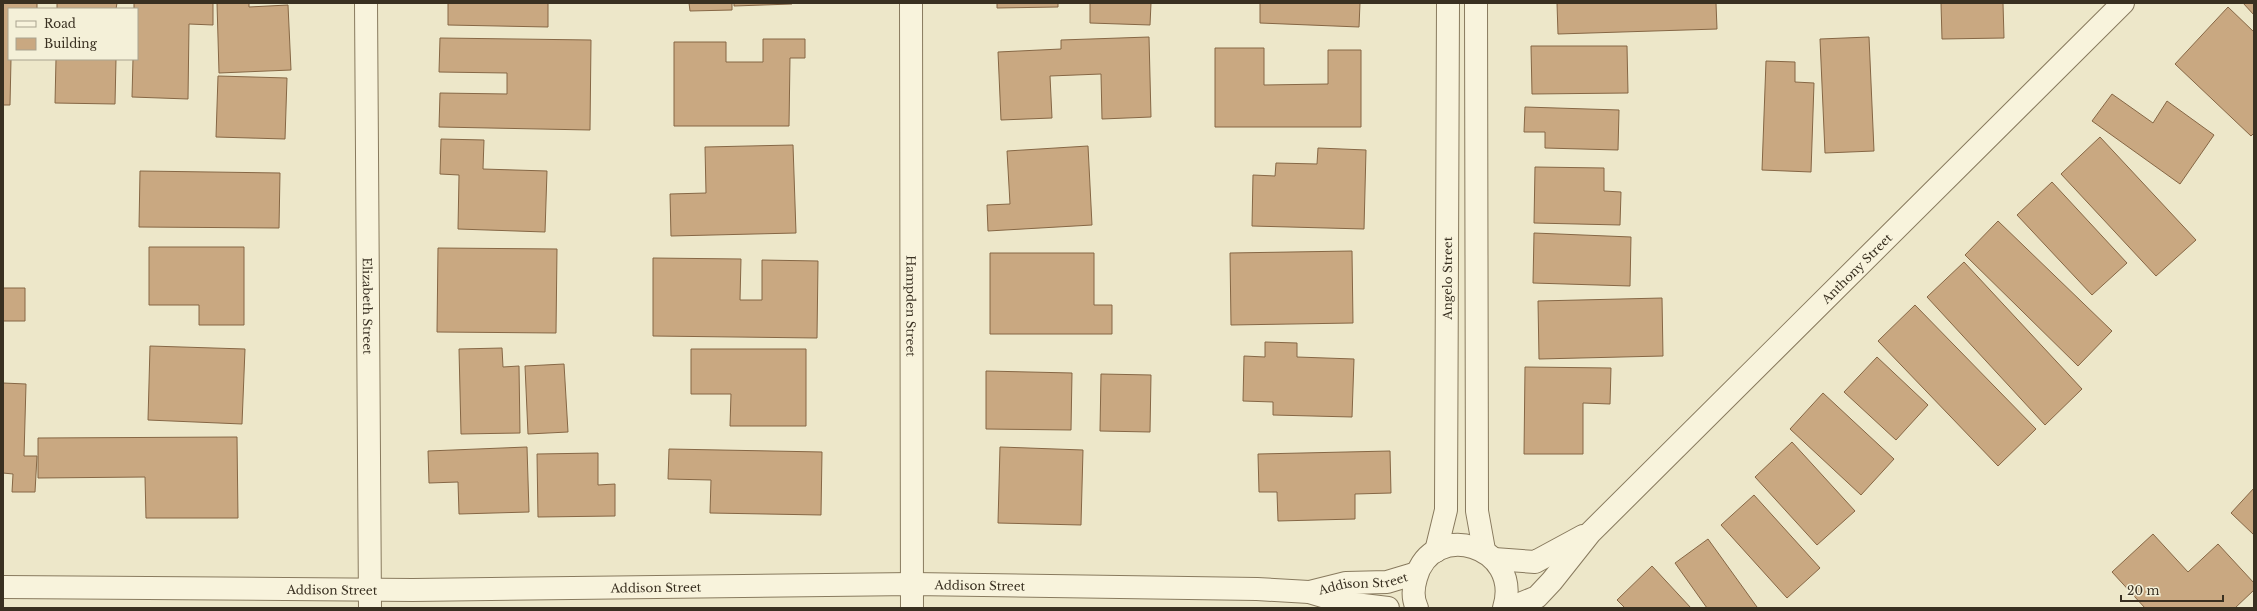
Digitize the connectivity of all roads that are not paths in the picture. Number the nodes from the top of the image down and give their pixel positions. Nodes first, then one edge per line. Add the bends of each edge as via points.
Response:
1 (366, 3) edge
2 (911, 3) edge
3 (1448, 3) edge
4 (1476, 3) edge
5 (2123, 3) edge
6 (1590, 533) junction
7 (1436, 551) junction
8 (1489, 554) junction
9 (1417, 573) junction
10 (913, 584) junction
11 (3, 587) edge
12 (1309, 592) junction
13 (370, 598) edge
14 (912, 608) edge
15 (1388, 608) edge
16 (1417, 608) edge
17 (1504, 608) edge
18 (1510, 608) edge

1 - 13 street, Elizabeth Street
2 - 10 street, Hampden Street
3 - 7 street, Angelo Street via 1446,510
4 - 8 street via 1477,511
5 - 6 street, Anthony Street
6 - 8 street, Anthony Street via 1535,562
6 - 18 street, Anthony Street via 1536,597
7 - 8 street, Anthony Street via 1459,544 1472,545
7 - 9 street via 1424,561
8 - 17 street via 1502,570 1507,584
9 - 12 street, Addison Street via 1387,582 1346,583
9 - 16 street via 1413,588
10 - 12 street, Addison Street via 1257,588
10 - 13 street, Addison Street
10 - 14 street, Hampden Street
11 - 13 street, Addison Street
12 - 15 street, Addison Street via 1346,603

